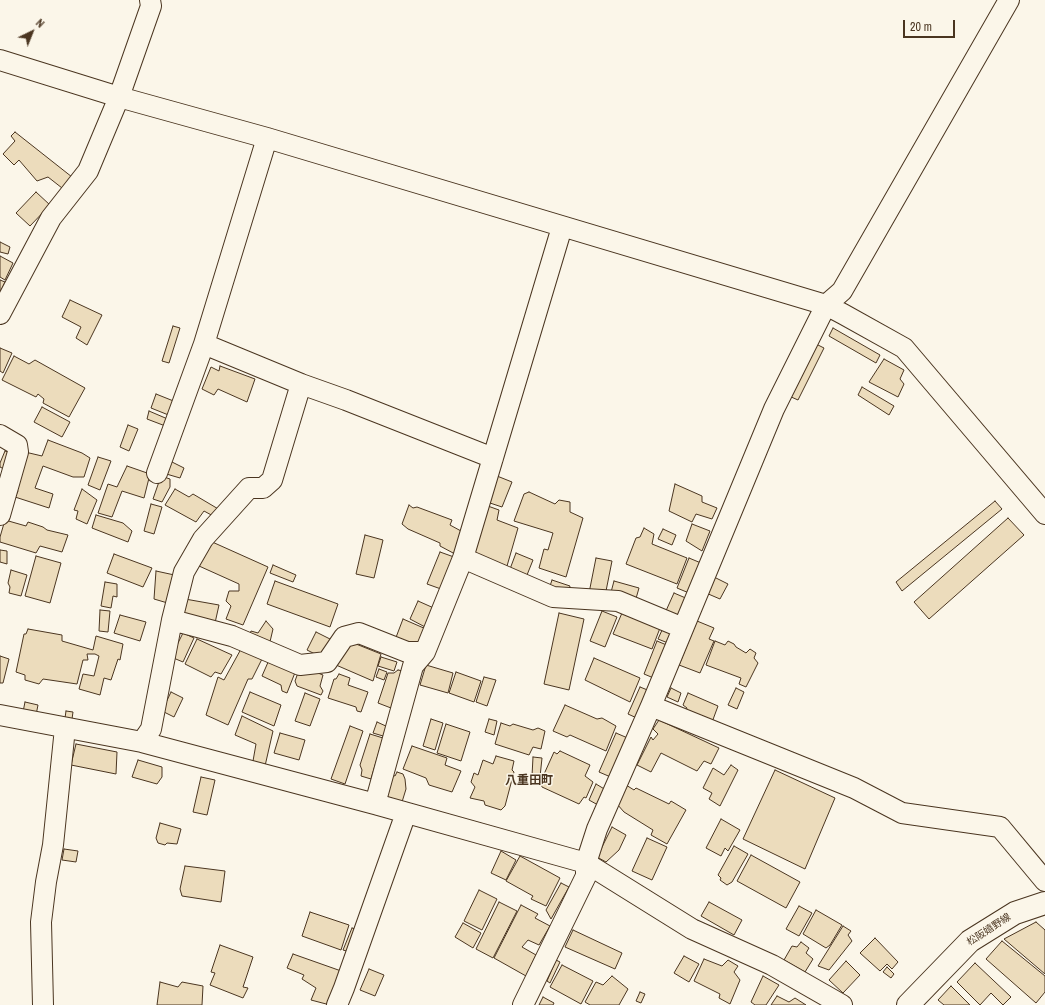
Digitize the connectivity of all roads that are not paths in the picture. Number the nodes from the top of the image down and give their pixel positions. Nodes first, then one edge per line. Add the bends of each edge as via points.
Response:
1 (150, 0) edge
2 (1010, 0) edge
3 (0, 60) edge
4 (119, 97) junction
5 (267, 138) junction
6 (562, 227) junction
7 (826, 306) junction
8 (0, 314) edge
9 (204, 344) junction
10 (301, 384) junction
11 (0, 435) edge
12 (493, 458) junction
13 (157, 473) dead end
14 (1045, 514) edge
15 (0, 515) edge
16 (463, 558) junction
17 (172, 620) junction
18 (683, 628) junction
19 (425, 652) junction
20 (650, 706) junction
21 (0, 715) edge
22 (65, 728) junction
23 (142, 742) junction
24 (375, 804) junction
25 (406, 813) junction
26 (586, 863) junction
27 (1045, 881) edge
28 (1045, 903) edge
29 (43, 1005) edge
30 (337, 1005) edge
31 (522, 1005) edge
32 (842, 1005) edge
33 (908, 1005) edge

1 - 4 street via 151,6
2 - 7 street via 842,291
3 - 4 street
4 - 5 street
4 - 8 street via 88,171 51,218
5 - 6 street
5 - 9 street
6 - 7 street
6 - 12 street
7 - 14 street via 904,348
7 - 18 street via 774,409
9 - 10 street
9 - 13 street
10 - 12 street
10 - 17 street via 272,480 263,488 249,488 203,539 184,572
11 - 15 street via 17,446 18,452
12 - 16 street
16 - 18 street via 553,597 618,601
16 - 19 street
17 - 19 street via 232,636 300,665 327,662 344,636 359,634 407,652
17 - 23 street via 151,729
18 - 20 street
19 - 24 street via 413,666
20 - 26 street via 597,829
20 - 27 street via 854,788 902,813 1000,827
21 - 22 street
22 - 23 street
22 - 29 street via 53,845 41,922
23 - 24 street
24 - 25 street
25 - 26 street
25 - 30 street
26 - 31 street via 586,876
26 - 32 street via 692,929 772,965
28 - 33 main road, 松阪嬉野線 via 1015,913 970,941

